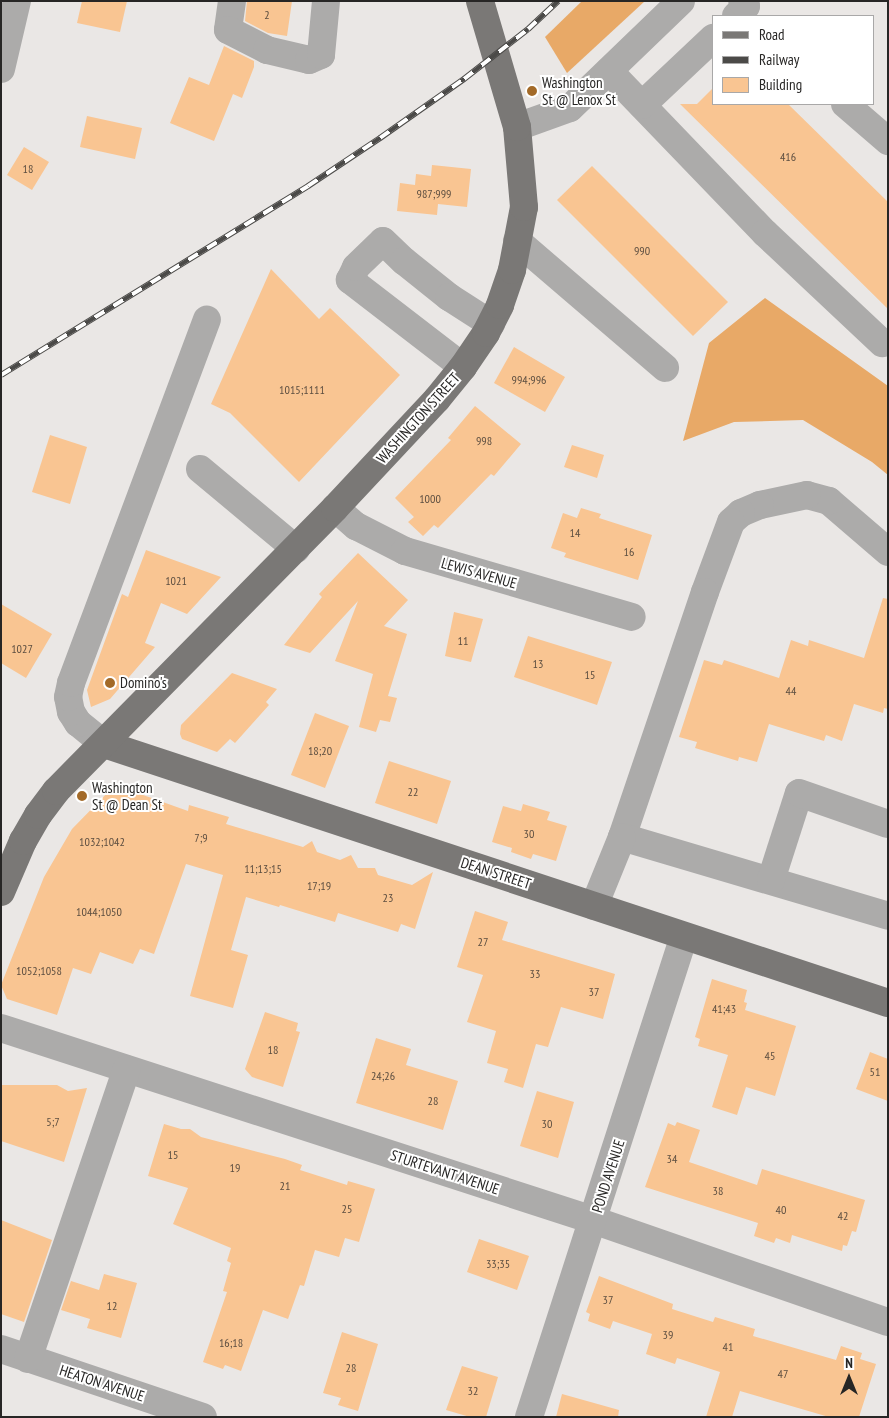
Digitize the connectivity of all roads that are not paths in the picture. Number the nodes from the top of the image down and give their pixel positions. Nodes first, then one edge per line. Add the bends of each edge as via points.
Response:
1 (17, 1) edge
2 (232, 1) edge
3 (326, 1) edge
4 (480, 1) edge
5 (681, 1) edge
6 (712, 39) edge
7 (1, 69) edge
8 (609, 71) junction
9 (642, 105) junction
10 (846, 105) edge
11 (517, 127) junction
12 (888, 141) edge
13 (517, 241) junction
14 (207, 320) dead end
15 (491, 324) junction
16 (882, 343) dead end
17 (463, 367) junction
18 (665, 368) dead end
19 (200, 469) dead end
20 (335, 508) junction
21 (296, 549) junction
22 (888, 552) edge
23 (632, 618) dead end
24 (104, 744) junction
25 (888, 824) edge
26 (622, 837) junction
27 (771, 880) junction
28 (1, 892) edge
29 (594, 906) junction
30 (887, 914) edge
31 (684, 936) junction
32 (888, 1003) edge
33 (1, 1028) edge
34 (127, 1069) junction
35 (594, 1220) junction
36 (888, 1322) edge
37 (1, 1349) edge
38 (28, 1358) junction
39 (203, 1417) edge
40 (529, 1417) edge

1 - 7 street
2 - 3 street via 228,30 267,50 309,60 320,55
4 - 11 main road, WASHINGTON STREET
5 - 8 street
6 - 9 street
8 - 9 street
8 - 11 street via 570,108
9 - 16 street via 765,233
10 - 12 street
11 - 13 main road, WASHINGTON STREET via 524,207
13 - 15 main road, WASHINGTON STREET via 512,270
13 - 18 street
14 - 24 street via 71,683 68,697 71,712 78,723
15 - 17 main road, WASHINGTON STREET
15 - 17 street via 449,297 383,241 356,267 350,280
17 - 20 main road, WASHINGTON STREET
19 - 21 street
20 - 21 main road, WASHINGTON STREET
20 - 23 street, LEWIS AVENUE via 356,526 405,551
21 - 24 main road, WASHINGTON STREET
22 - 26 street via 829,502 807,495 760,504 731,522
24 - 28 main road, WASHINGTON STREET via 56,791 38,815
24 - 29 main road, DEAN STREET
25 - 27 street via 799,793
26 - 27 street
26 - 29 street
27 - 30 street
29 - 31 main road, DEAN STREET
31 - 32 main road, DEAN STREET
31 - 35 street, POND AVENUE
33 - 34 street, STURTEVANT AVENUE
34 - 35 street, STURTEVANT AVENUE
34 - 38 street
35 - 36 street, STURTEVANT AVENUE
35 - 40 street, POND AVENUE
37 - 38 street, HEATON AVENUE
38 - 39 street, HEATON AVENUE

